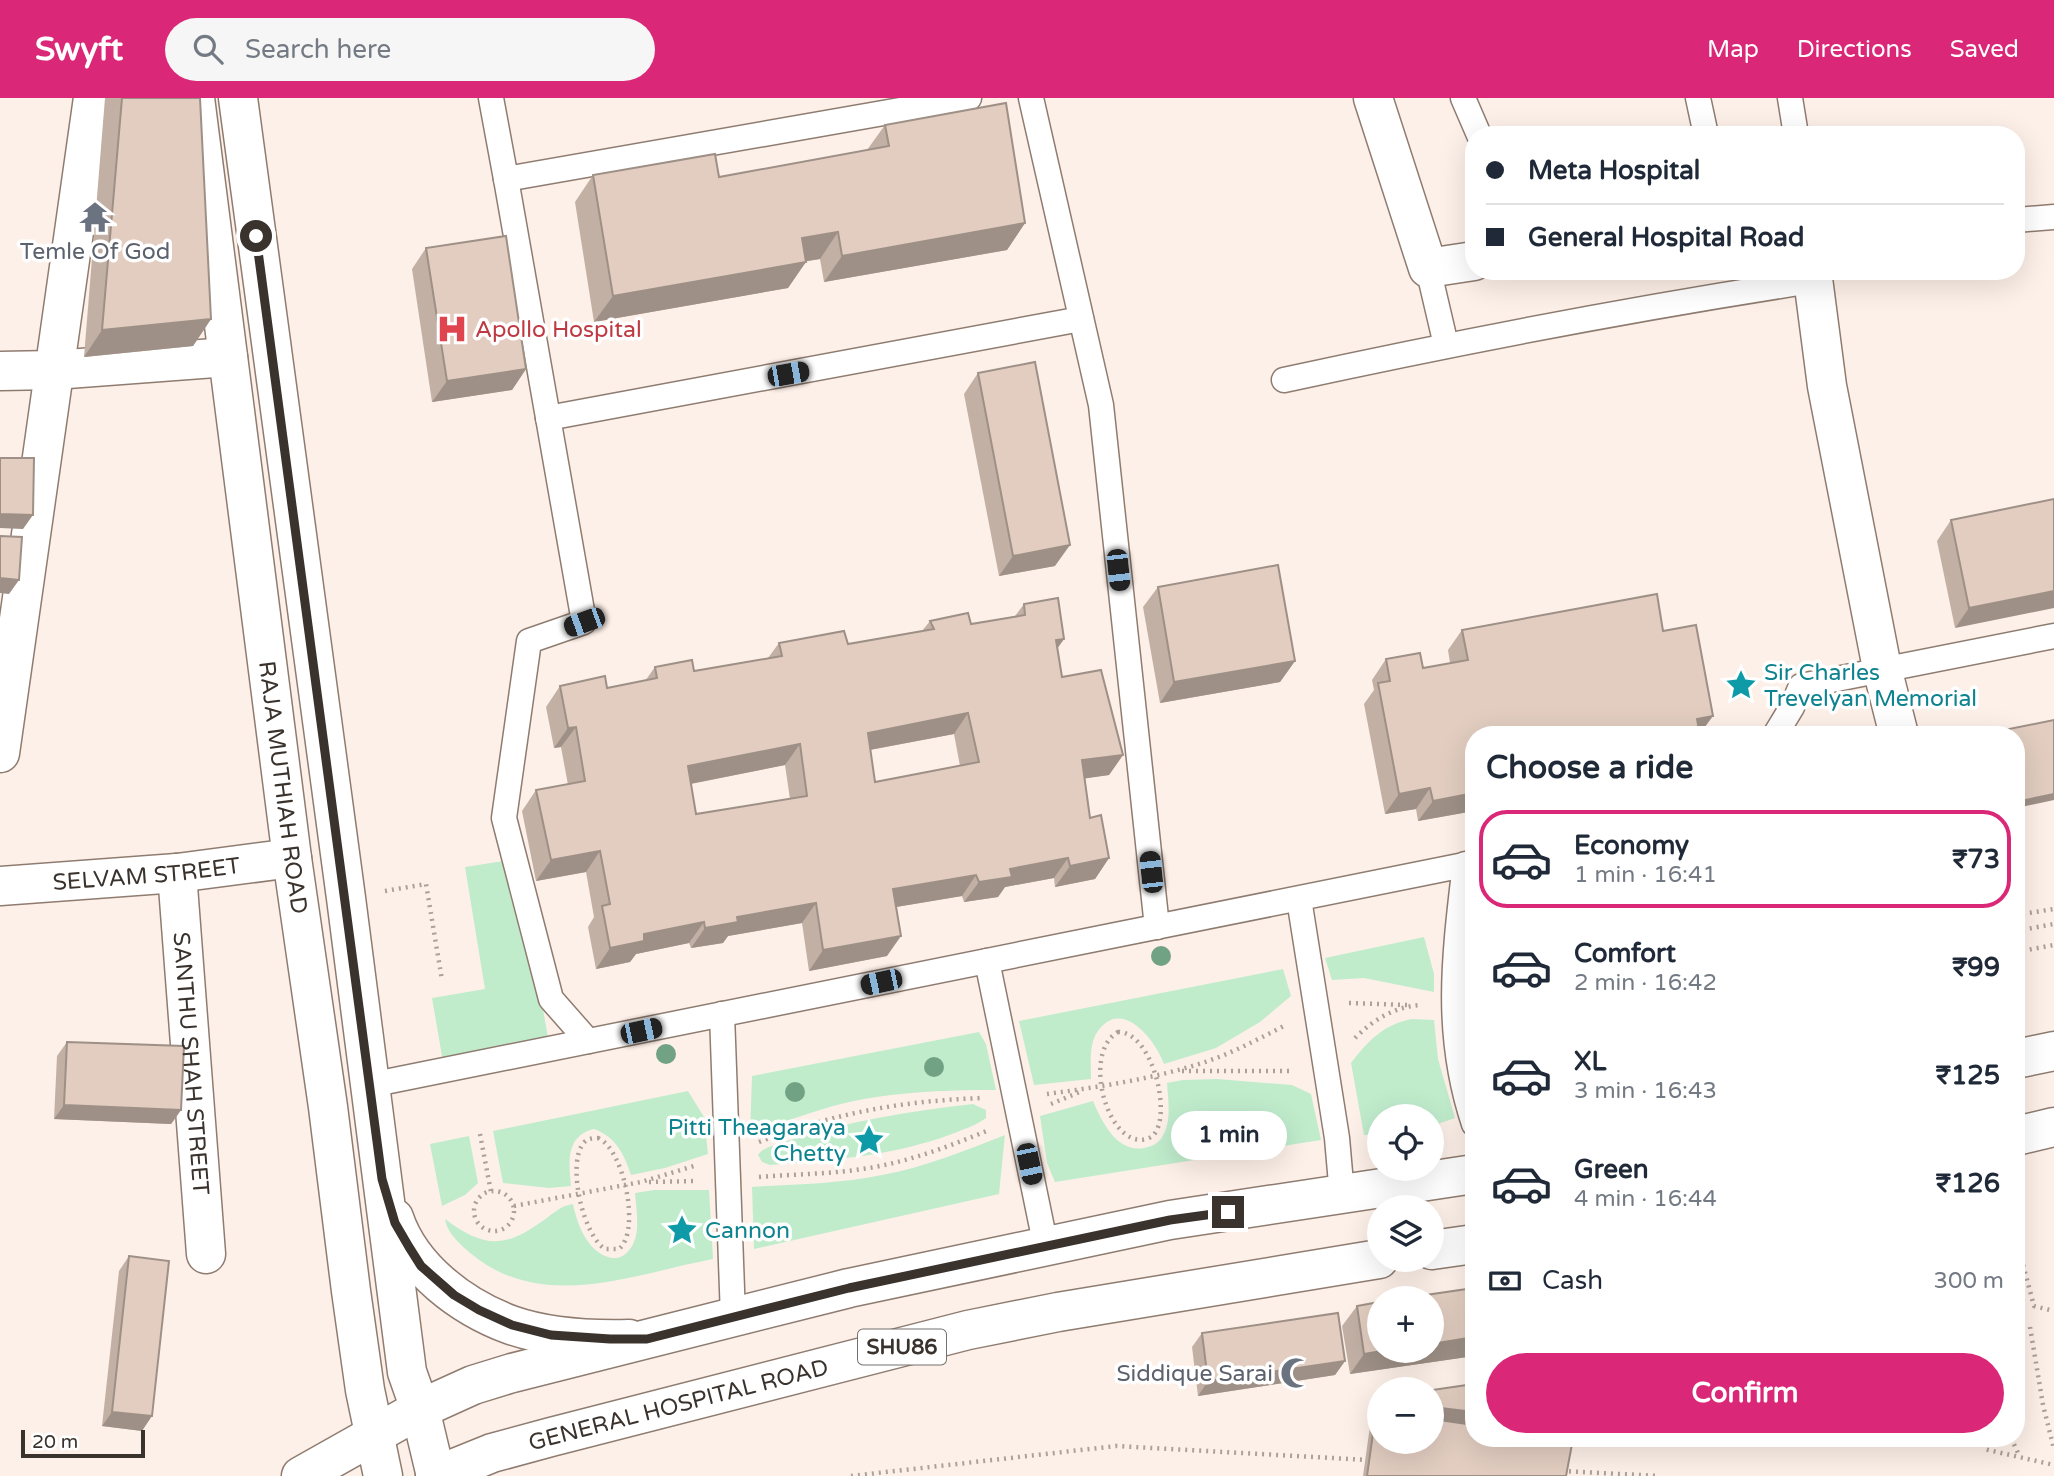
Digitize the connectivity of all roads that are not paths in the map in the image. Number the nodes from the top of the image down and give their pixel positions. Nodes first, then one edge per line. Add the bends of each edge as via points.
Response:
1 (93, 98) edge
2 (195, 98) edge
3 (238, 98) edge
4 (491, 98) edge
5 (969, 98) edge
6 (1031, 98) edge
7 (1373, 98) edge
8 (1463, 98) edge
9 (1698, 98) edge
10 (1790, 98) edge
11 (1475, 126) edge
12 (1704, 126) edge
13 (1795, 126) edge
14 (506, 179) junction
15 (2054, 217) edge
16 (2025, 219) edge
17 (1465, 262) edge
18 (1428, 268) junction
19 (1792, 280) edge
20 (1813, 280) edge
21 (1081, 319) junction
22 (1446, 345) junction
23 (228, 357) junction
24 (54, 370) junction
25 (0, 371) edge
26 (1284, 380) dead end
27 (548, 418) junction
28 (2054, 636) edge
29 (6, 663) edge
30 (1882, 668) junction
31 (1780, 726) edge
32 (1897, 726) edge
33 (0, 753) edge
34 (292, 858) junction
35 (1465, 865) edge
36 (177, 873) junction
37 (0, 886) edge
38 (1465, 887) edge
39 (1298, 899) junction
40 (1157, 927) junction
41 (987, 961) junction
42 (722, 1014) junction
43 (588, 1041) junction
44 (2054, 1051) edge
45 (2025, 1057) edge
46 (370, 1085) junction
47 (1465, 1094) edge
48 (2054, 1127) edge
49 (2025, 1134) edge
50 (1465, 1175) edge
51 (382, 1179) junction
52 (1342, 1195) junction
53 (1465, 1245) edge
54 (1046, 1247) junction
55 (1444, 1248) edge
56 (206, 1254) dead end
57 (1367, 1261) edge
58 (733, 1317) junction
59 (647, 1339) junction
60 (420, 1409) junction
61 (376, 1435) junction
62 (301, 1476) edge
63 (383, 1476) edge
64 (435, 1476) edge

1 - 24 main road
2 - 23 main road, RAJA MUTHIAH ROAD
3 - 46 main road, RAJA MUTHIAH ROAD
4 - 14 lane
5 - 14 lane
6 - 21 lane
7 - 18 main road
8 - 11 lane
9 - 12 lane
10 - 13 lane
14 - 27 lane
15 - 16 lane
17 - 18 main road
18 - 22 lane
19 - 22 lane
20 - 30 main road via 1827,386
21 - 27 lane
21 - 40 lane via 1101,405
22 - 26 lane
23 - 24 main road
23 - 34 main road, RAJA MUTHIAH ROAD
24 - 25 main road
24 - 29 main road
27 - 43 lane via 584,622 529,641 503,818 551,999
28 - 30 lane
29 - 33 main road
30 - 31 lane via 1801,686
30 - 32 main road
34 - 36 main road, SELVAM STREET
34 - 61 main road, RAJA MUTHIAH ROAD via 365,1390
35 - 39 lane
36 - 37 main road, SELVAM STREET
36 - 56 main road, SANTHU SHAH STREET
38 - 47 lane via 1453,1006
39 - 40 lane
39 - 52 lane via 1332,1102
40 - 41 lane
41 - 42 lane
41 - 54 lane
42 - 43 lane
42 - 58 lane
43 - 46 lane
44 - 45 main road
46 - 51 main road, RAJA MUTHIAH ROAD
48 - 49 main road
50 - 52 main road
51 - 59 main road via 395,1223 421,1266 454,1295 512,1325 551,1335
51 - 60 main road, RAJA MUTHIAH ROAD via 407,1371
52 - 54 main road via 1170,1220
53 - 55 main road
54 - 58 main road
57 - 64 main road, GENERAL HOSPITAL ROAD / SHU86 via 968,1330 492,1453
58 - 59 main road
59 - 60 main road via 473,1385
60 - 61 main road
60 - 64 main road, RAJA MUTHIAH ROAD
61 - 62 main road
61 - 63 main road, RAJA MUTHIAH ROAD

